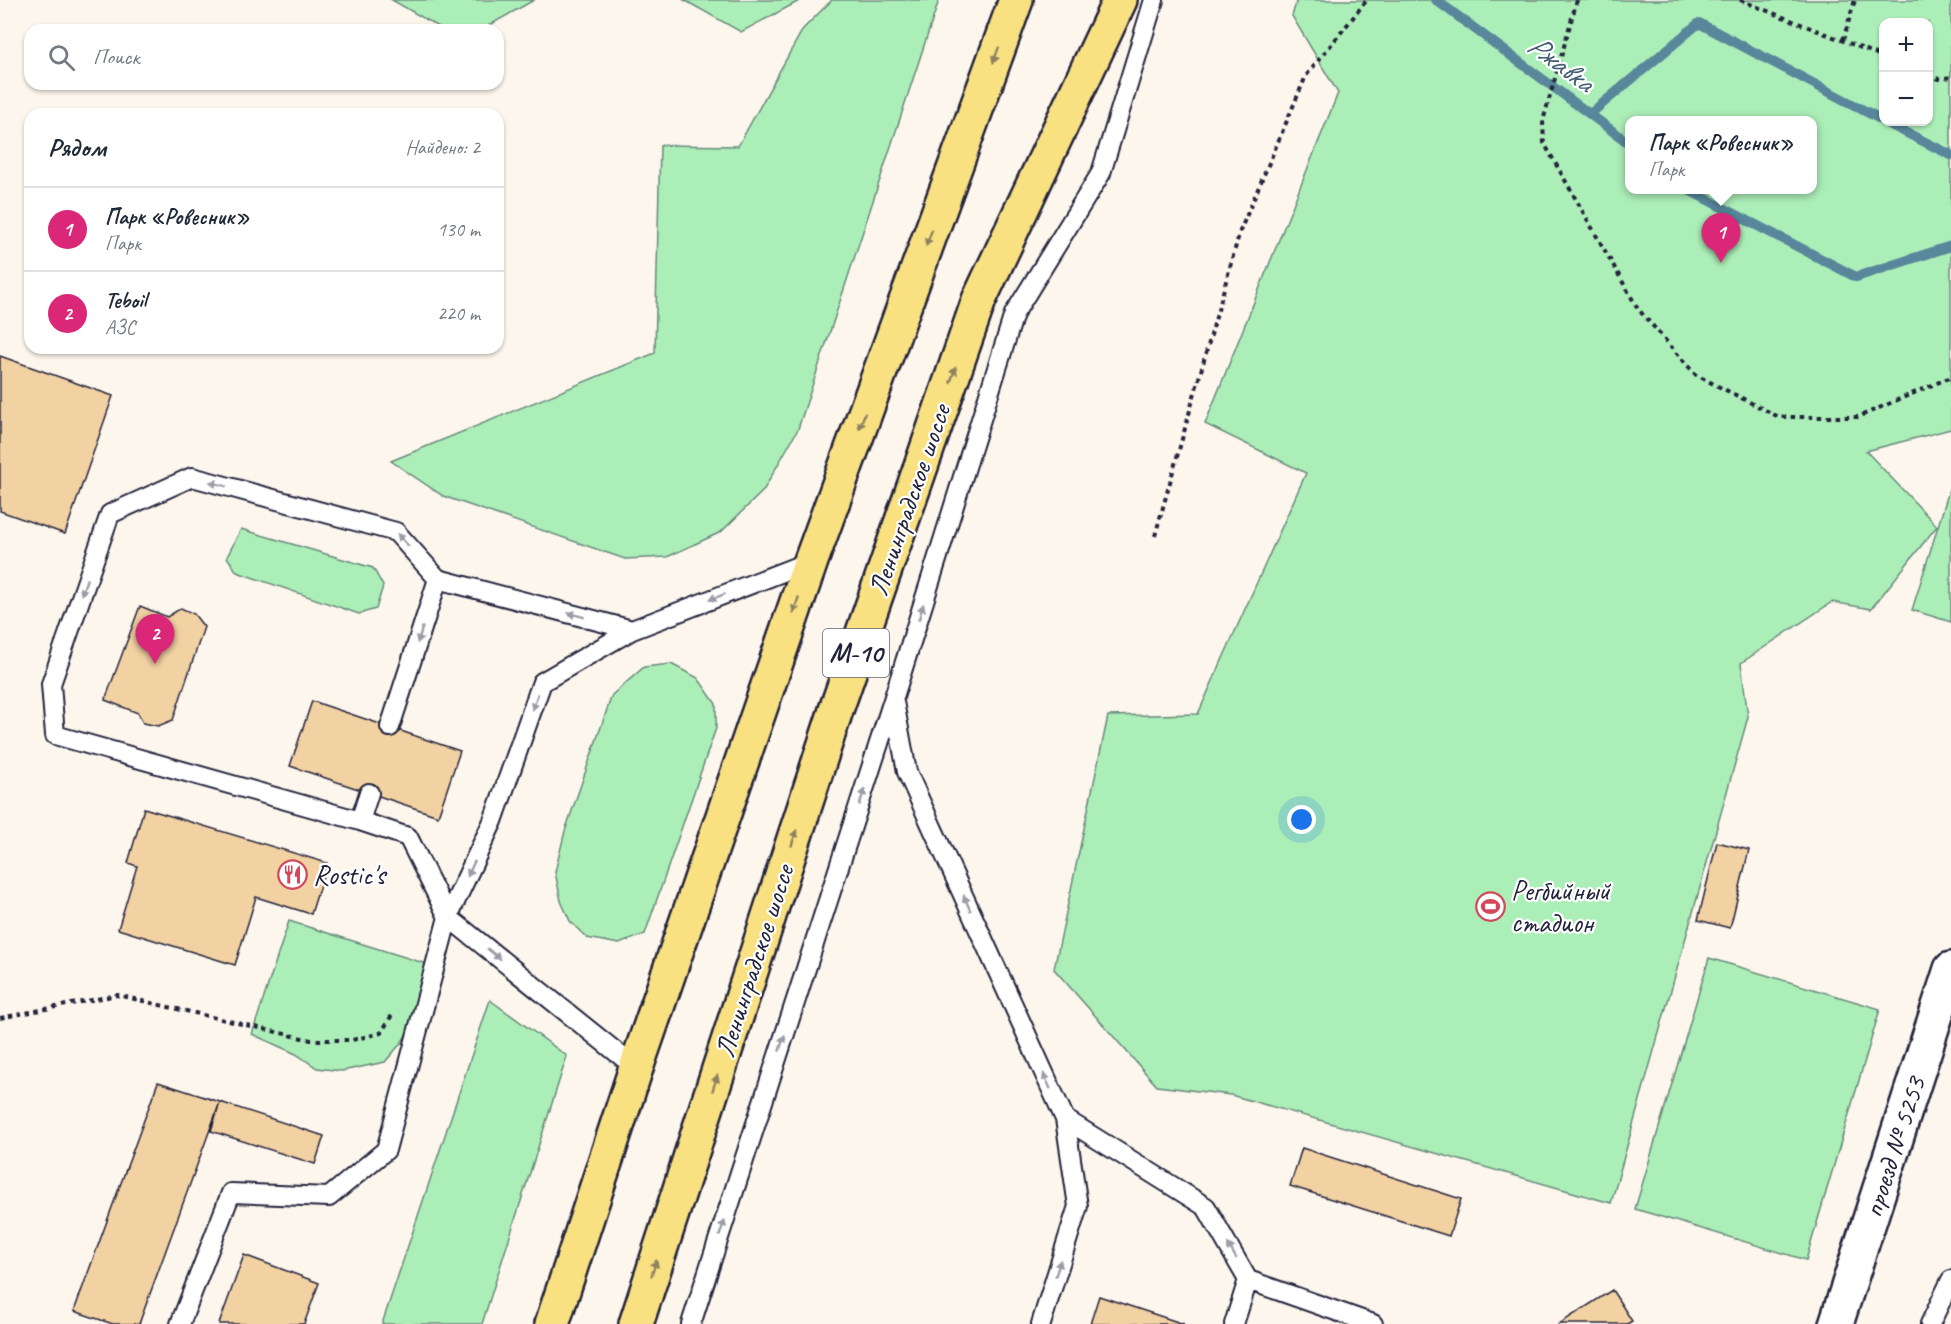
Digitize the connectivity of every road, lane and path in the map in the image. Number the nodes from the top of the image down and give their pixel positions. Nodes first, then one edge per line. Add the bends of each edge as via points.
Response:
1 (1016, 0) edge
2 (1120, 0) edge
3 (1154, 0) edge
4 (1367, 0) edge
5 (1577, 0) edge
6 (1740, 0) edge
7 (1855, 0) edge
8 (1843, 40) junction
9 (1879, 55) edge
10 (1933, 77) edge
11 (1951, 77) edge
12 (1951, 377) edge
13 (1155, 536) dead end
14 (811, 561) junction
15 (438, 579) junction
16 (632, 630) junction
17 (893, 700) junction
18 (390, 727) dead end
19 (369, 793) dead end
20 (360, 821) junction
21 (448, 917) junction
22 (1951, 969) edge
23 (398, 1006) dead end
24 (0, 1018) edge
25 (636, 1068) junction
26 (1065, 1119) junction
27 (1248, 1280) junction
28 (1951, 1280) edge
29 (1842, 1323) edge
30 (180, 1324) edge
31 (552, 1324) edge
32 (636, 1324) edge
33 (691, 1324) edge
34 (1041, 1324) edge
35 (1234, 1324) edge
36 (1373, 1324) edge
37 (1930, 1324) edge

1 -> 14 highway, М-10
32 -> 2 highway, Ленинградское шоссе / М-10 via 837,707 979,300
17 -> 3 lane via 1014,314 1101,172
4 - 13 path via 1306,76 1240,231
5 - 12 path via 1543,121 1544,143 1638,309 1696,375 1779,417 1858,417
6 - 8 path
7 - 8 path
8 - 9 path
10 - 11 path
14 -> 16 lane
14 -> 25 highway, М-10
16 -> 15 lane
15 -> 18 lane
15 -> 20 lane via 396,532 192,477 110,514 51,684 55,735
16 -> 21 lane via 542,682 493,820
26 -> 17 lane via 907,772
33 -> 17 lane
19 - 20 lane
20 - 21 lane via 408,837
21 -> 25 lane
21 - 30 lane via 386,1150 329,1197 231,1193
22 - 29 street, проезд № 5253
23 - 24 path via 381,1033 352,1040 284,1035 117,995
25 - 31 highway, М-10
27 -> 26 lane via 1206,1207
34 -> 26 lane via 1078,1206
27 - 35 lane
27 - 36 lane
28 - 37 lane

